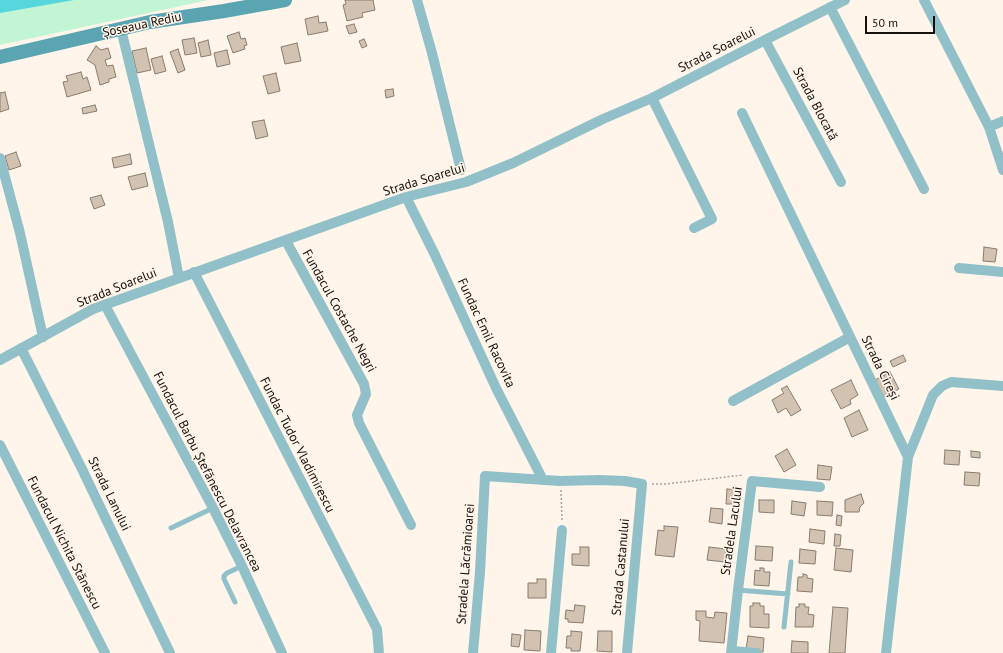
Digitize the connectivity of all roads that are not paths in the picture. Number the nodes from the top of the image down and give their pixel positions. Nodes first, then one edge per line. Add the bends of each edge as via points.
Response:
1 (285, 0) edge
2 (417, 0) edge
3 (845, 0) edge
4 (924, 0) edge
5 (830, 7) junction
6 (121, 29) junction
7 (765, 40) junction
8 (0, 57) edge
9 (652, 98) junction
10 (742, 112) dead end
11 (1003, 121) edge
12 (989, 127) junction
13 (0, 158) edge
14 (461, 170) dead end
15 (1003, 170) edge
16 (841, 182) dead end
17 (924, 189) dead end
18 (406, 197) junction
19 (694, 228) dead end
20 (286, 241) junction
21 (959, 268) dead end
22 (194, 272) junction
23 (1003, 272) edge
24 (179, 278) junction
25 (105, 305) junction
26 (43, 337) junction
27 (850, 337) junction
28 (20, 348) junction
29 (0, 360) edge
30 (1003, 386) edge
31 (733, 401) dead end
32 (0, 445) edge
33 (908, 457) junction
34 (543, 480) junction
35 (820, 487) dead end
36 (213, 508) junction
37 (411, 525) dead end
38 (171, 528) dead end
39 (562, 530) road end
40 (791, 562) dead end
41 (242, 566) junction
42 (738, 590) junction
43 (788, 594) junction
44 (235, 602) dead end
45 (784, 627) dead end
46 (732, 652) edge
47 (105, 653) edge
48 (170, 653) edge
49 (282, 653) edge
50 (379, 653) edge
51 (472, 653) edge
52 (551, 653) edge
53 (627, 653) edge
54 (757, 653) edge
55 (886, 653) edge

1 - 6 main road, Șoseaua Rediu
2 - 14 street
3 - 5 street, Strada Soarelui
4 - 12 street
5 - 7 street, Strada Soarelui
5 - 17 street
6 - 8 main road, Șoseaua Rediu
6 - 24 street
7 - 9 street, Strada Soarelui
7 - 16 street, Strada Blocată
9 - 18 street, Strada Soarelui via 466,182
9 - 19 street via 712,219
10 - 27 street, Strada Cireși
11 - 12 street
12 - 15 street
13 - 26 street
18 - 20 street, Strada Soarelui
18 - 34 street, Fundac Emil Racovita via 436,255 496,388
20 - 22 street, Strada Soarelui
20 - 37 street, Fundacul Costache Negri via 364,384 366,394 358,415 359,423
21 - 23 street
22 - 24 street, Strada Soarelui
22 - 50 street, Fundac Tudor Vladimirescu via 378,629
24 - 25 street, Strada Soarelui
25 - 26 street, Strada Soarelui
25 - 36 street, Fundacul Barbu Ștefănescu Delavrancea
26 - 28 street, Strada Soarelui
27 - 31 street
27 - 33 street, Strada Cireși
28 - 29 street, Strada Soarelui
28 - 48 street, Strada Lanului via 82,469
30 - 33 street via 951,382 942,386 933,395
32 - 47 street, Fundacul Nichita Stănescu
33 - 55 street
34 - 51 street, Stradela Lăcrămioarei via 485,476 480,572
34 - 53 street, Strada Castanului via 625,481 642,484
35 - 42 street, Stradela Lacului via 752,481
36 - 38 lane
36 - 41 street, Fundacul Barbu Ștefănescu Delavrancea
39 - 52 street
40 - 43 lane
41 - 44 lane via 224,576
41 - 49 street, Fundacul Barbu Ștefănescu Delavrancea
42 - 43 lane
42 - 46 street, Stradela Lacului
43 - 45 lane
46 - 54 street

